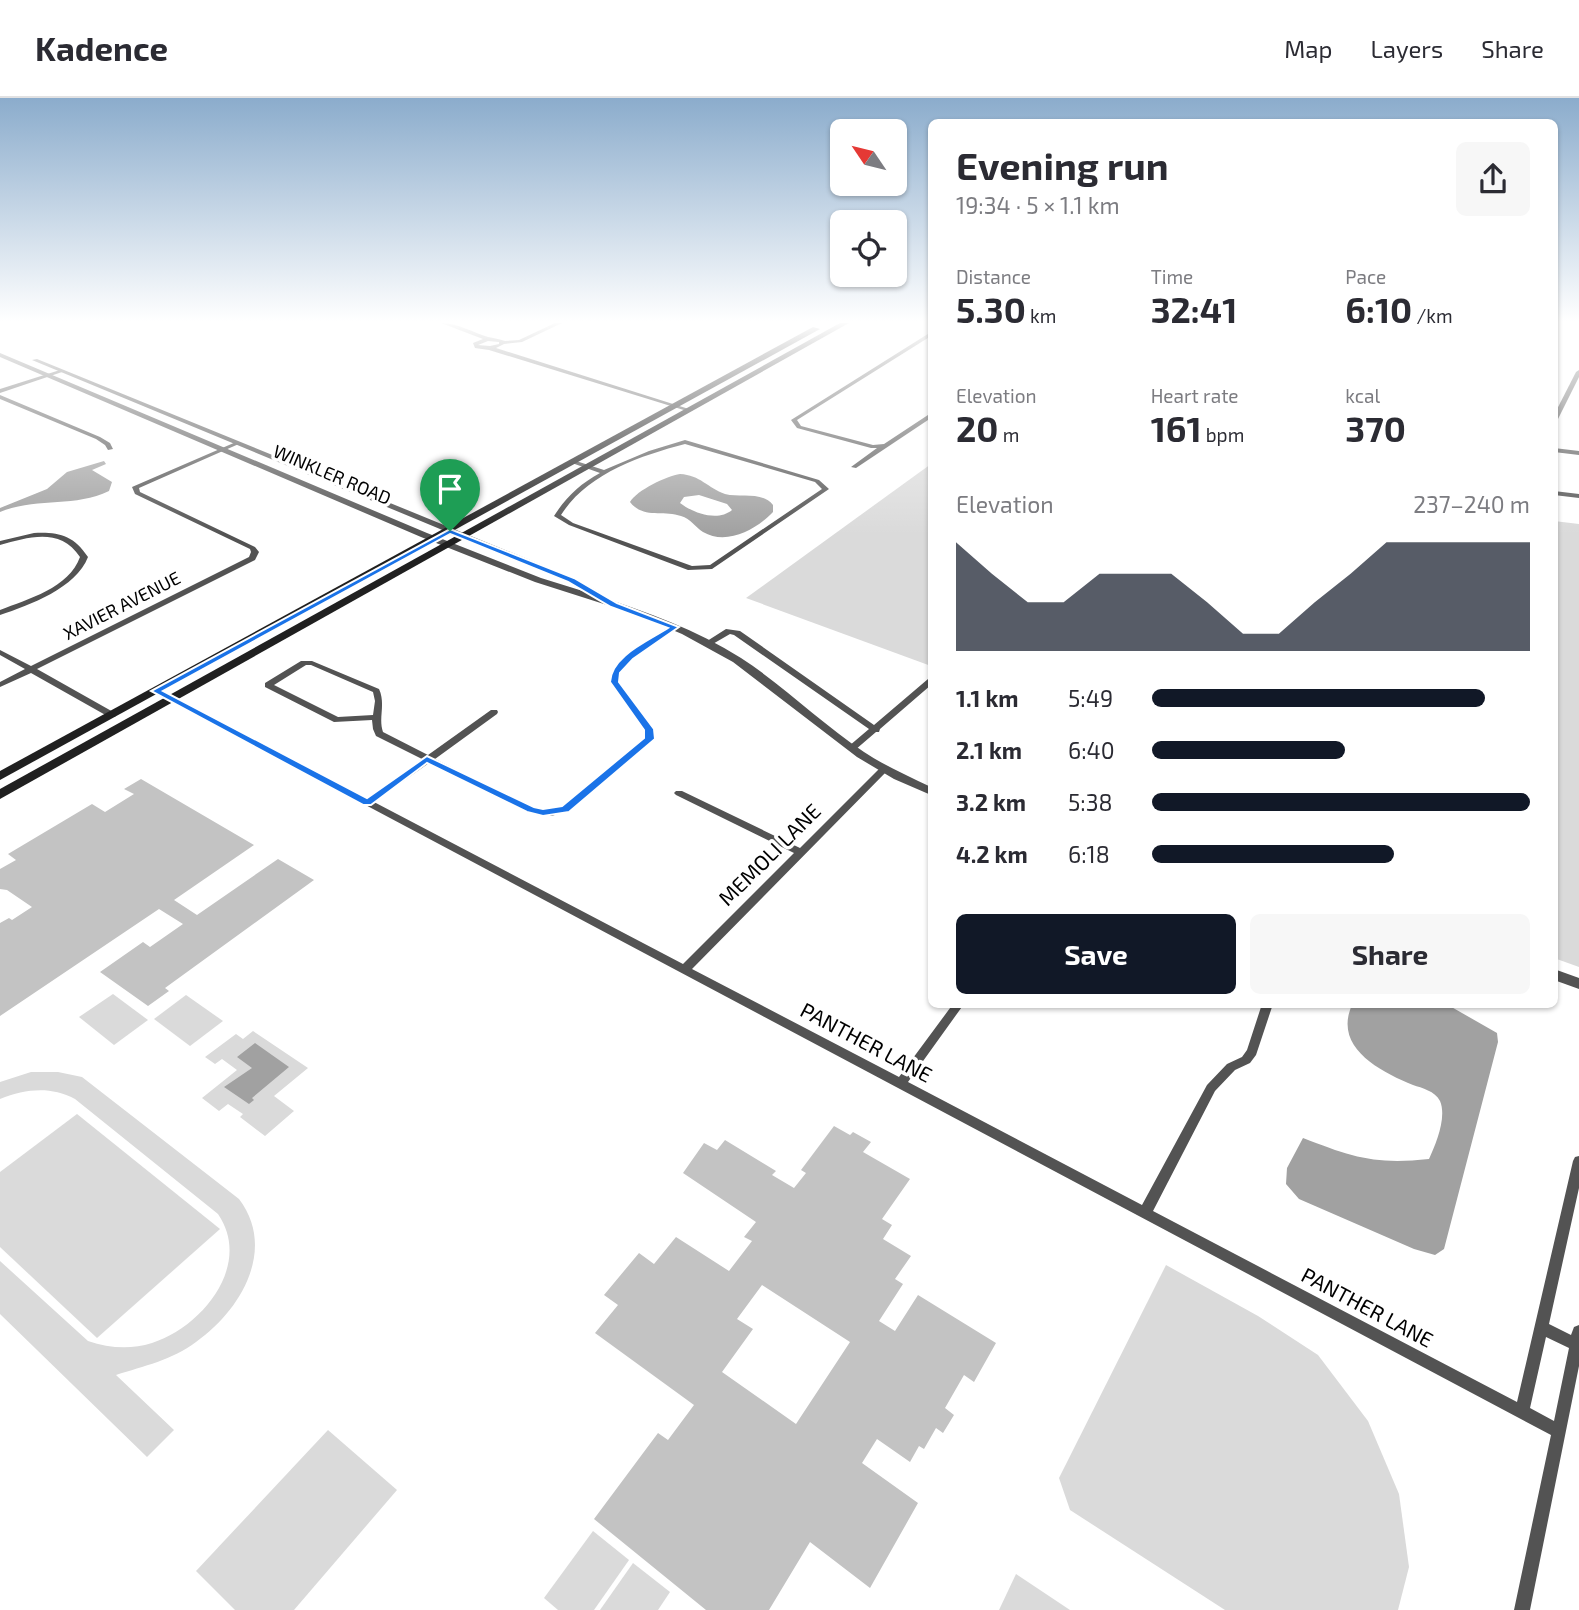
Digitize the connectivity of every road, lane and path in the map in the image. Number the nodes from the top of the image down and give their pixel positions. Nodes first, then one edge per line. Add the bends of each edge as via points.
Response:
1 (101, 394) edge
2 (108, 394) edge
3 (635, 394) edge
4 (697, 394) edge
5 (719, 394) edge
6 (836, 394) edge
7 (1568, 394) edge
8 (0, 397) edge
9 (674, 406) junction
10 (689, 410) junction
11 (1558, 413) edge
12 (928, 417) edge
13 (237, 443) junction
14 (885, 446) junction
15 (224, 448) junction
16 (110, 449) dead end
17 (1558, 450) edge
18 (1579, 453) edge
19 (246, 458) junction
20 (574, 462) junction
21 (593, 466) junction
22 (854, 467) dead end
23 (303, 470) junction
24 (609, 471) junction
25 (1558, 493) edge
26 (1579, 496) edge
27 (450, 531) junction
28 (464, 537) junction
29 (435, 539) junction
30 (0, 543) edge
31 (450, 545) junction
32 (614, 605) junction
33 (0, 613) edge
34 (675, 627) junction
35 (708, 643) junction
36 (0, 652) edge
37 (31, 670) junction
38 (0, 684) edge
39 (928, 684) edge
40 (156, 691) junction
41 (170, 701) junction
42 (494, 712) dead end
43 (112, 715) junction
44 (377, 717) junction
45 (876, 730) junction
46 (852, 748) junction
47 (427, 759) junction
48 (884, 769) junction
49 (0, 776) edge
50 (928, 790) edge
51 (679, 793) dead end
52 (0, 796) edge
53 (367, 803) junction
54 (800, 852) junction
55 (685, 970) junction
56 (1558, 976) edge
57 (1579, 984) edge
58 (956, 1008) edge
59 (1267, 1008) edge
60 (901, 1083) junction
61 (1579, 1161) edge
62 (1145, 1213) junction
63 (1541, 1327) junction
64 (1578, 1341) edge
65 (1522, 1410) junction
66 (1558, 1431) junction
67 (1522, 1610) edge

1 - 15 street, WINKLER ROAD
2 - 13 street, WINKLER ROAD
3 - 9 street
4 - 9 main road
5 - 10 main road
6 - 14 street via 794,424 873,447
7 - 11 street
8 - 16 street via 98,438
9 - 10 street
9 - 20 main road
10 - 21 main road
12 - 14 street
13 - 15 street
13 - 23 street, WINKLER ROAD
14 - 22 street
15 - 19 street, WINKLER ROAD
15 - 37 street, XAVIER AVENUE via 135,487 137,493 248,544 255,552 245,562
17 - 18 street
19 - 23 street
19 - 29 street, WINKLER ROAD
20 - 21 street
20 - 27 main road
21 - 24 street
21 - 28 main road
23 - 27 street, WINKLER ROAD
24 - 24 street via 564,503 557,516 691,568 712,567 826,489 817,481 685,442
25 - 26 street
27 - 28 street, WINKLER ROAD
27 - 29 main road
28 - 31 main road
28 - 32 street, WINKLER ROAD via 571,580
29 - 31 street, WINKLER ROAD
29 - 40 main road
30 - 33 street via 32,534 51,535 78,549 83,562 63,584
31 - 32 street, WINKLER ROAD
31 - 41 main road
32 - 34 street, WINKLER ROAD
34 - 35 street, WINKLER ROAD
34 - 47 street via 629,657 615,673 614,682 649,729 649,739 565,809 530,810
35 - 45 street via 729,631 737,633
35 - 46 street, WINKLER ROAD
36 - 37 street
37 - 38 street, XAVIER AVENUE
37 - 43 street
39 - 45 street
40 - 41 street, PANTHER LANE
40 - 43 main road
41 - 52 main road
41 - 53 street, PANTHER LANE
42 - 47 street
43 - 49 main road
44 - 44 street via 380,699 376,691 312,663 302,664 268,685 337,720
44 - 47 street via 379,734
45 - 46 street
46 - 48 street, WINKLER ROAD
47 - 53 street
48 - 50 street, WINKLER ROAD
48 - 54 street, MEMOLI LANE
51 - 54 street
53 - 55 street, PANTHER LANE
54 - 55 street, MEMOLI LANE
55 - 60 street, PANTHER LANE
56 - 57 street
58 - 60 street
59 - 62 street via 1252,1052 1211,1088
60 - 62 street, PANTHER LANE
61 - 63 street
62 - 65 street, PANTHER LANE
63 - 64 street
63 - 65 street
64 - 66 street
65 - 66 street, PANTHER LANE
66 - 67 street

